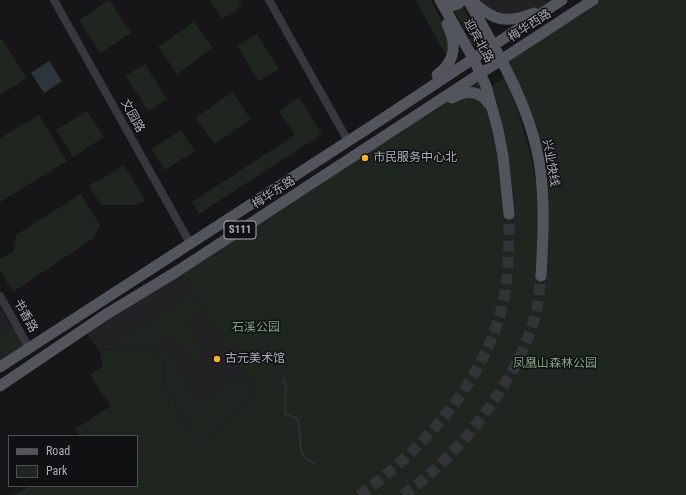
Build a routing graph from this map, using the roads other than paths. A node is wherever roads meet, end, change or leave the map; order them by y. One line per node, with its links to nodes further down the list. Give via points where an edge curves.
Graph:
1 (54, 0): 18 (street, 文园路)
2 (269, 0): 16 (street)
3 (439, 0): 4 (main road, via 452,6); 10 (main road, 迎宾北路); 14 (main road, via 453,39 450,60 443,70 394,104)
4 (462, 0)
5 (468, 0): 9 (main road, 迎宾北路)
6 (471, 0): 7 (main road, via 490,16 508,20 528,15)
7 (562, 0): 9 (main road, 梅华西路)
8 (593, 0): 11 (main road, 梅华西路)
9 (493, 45): 10 (main road, 梅华西路); 11 (main road, 迎宾北路)
10 (473, 58): 12 (main road, 迎宾北路); 14 (main road, 梅华东路 / S111)
11 (501, 60): 12 (main road, 梅华东路 / S111); 19 (main road, 兴业快线, via 523,108 540,166 543,214)
12 (481, 74): 13 (main road); 15 (main road, 梅华东路 / S111)
13 (492, 108): 15 (main road, via 480,95 465,93 449,100 410,126); 17 (main road, via 503,156)
14 (370, 127): 16 (main road, 梅华东路 / S111)
15 (382, 138): 23 (main road, 梅华东路 / S111, via 105,315)
16 (348, 141): 18 (main road, 梅华东路 / S111)
17 (509, 214)
18 (190, 243): 21 (main road, 梅华东路 / S111)
19 (541, 276)
20 (0, 296): 21 (street, 书香路)
21 (29, 348): 22 (main road, 梅华东路 / S111)
22 (0, 367)
23 (0, 386)

